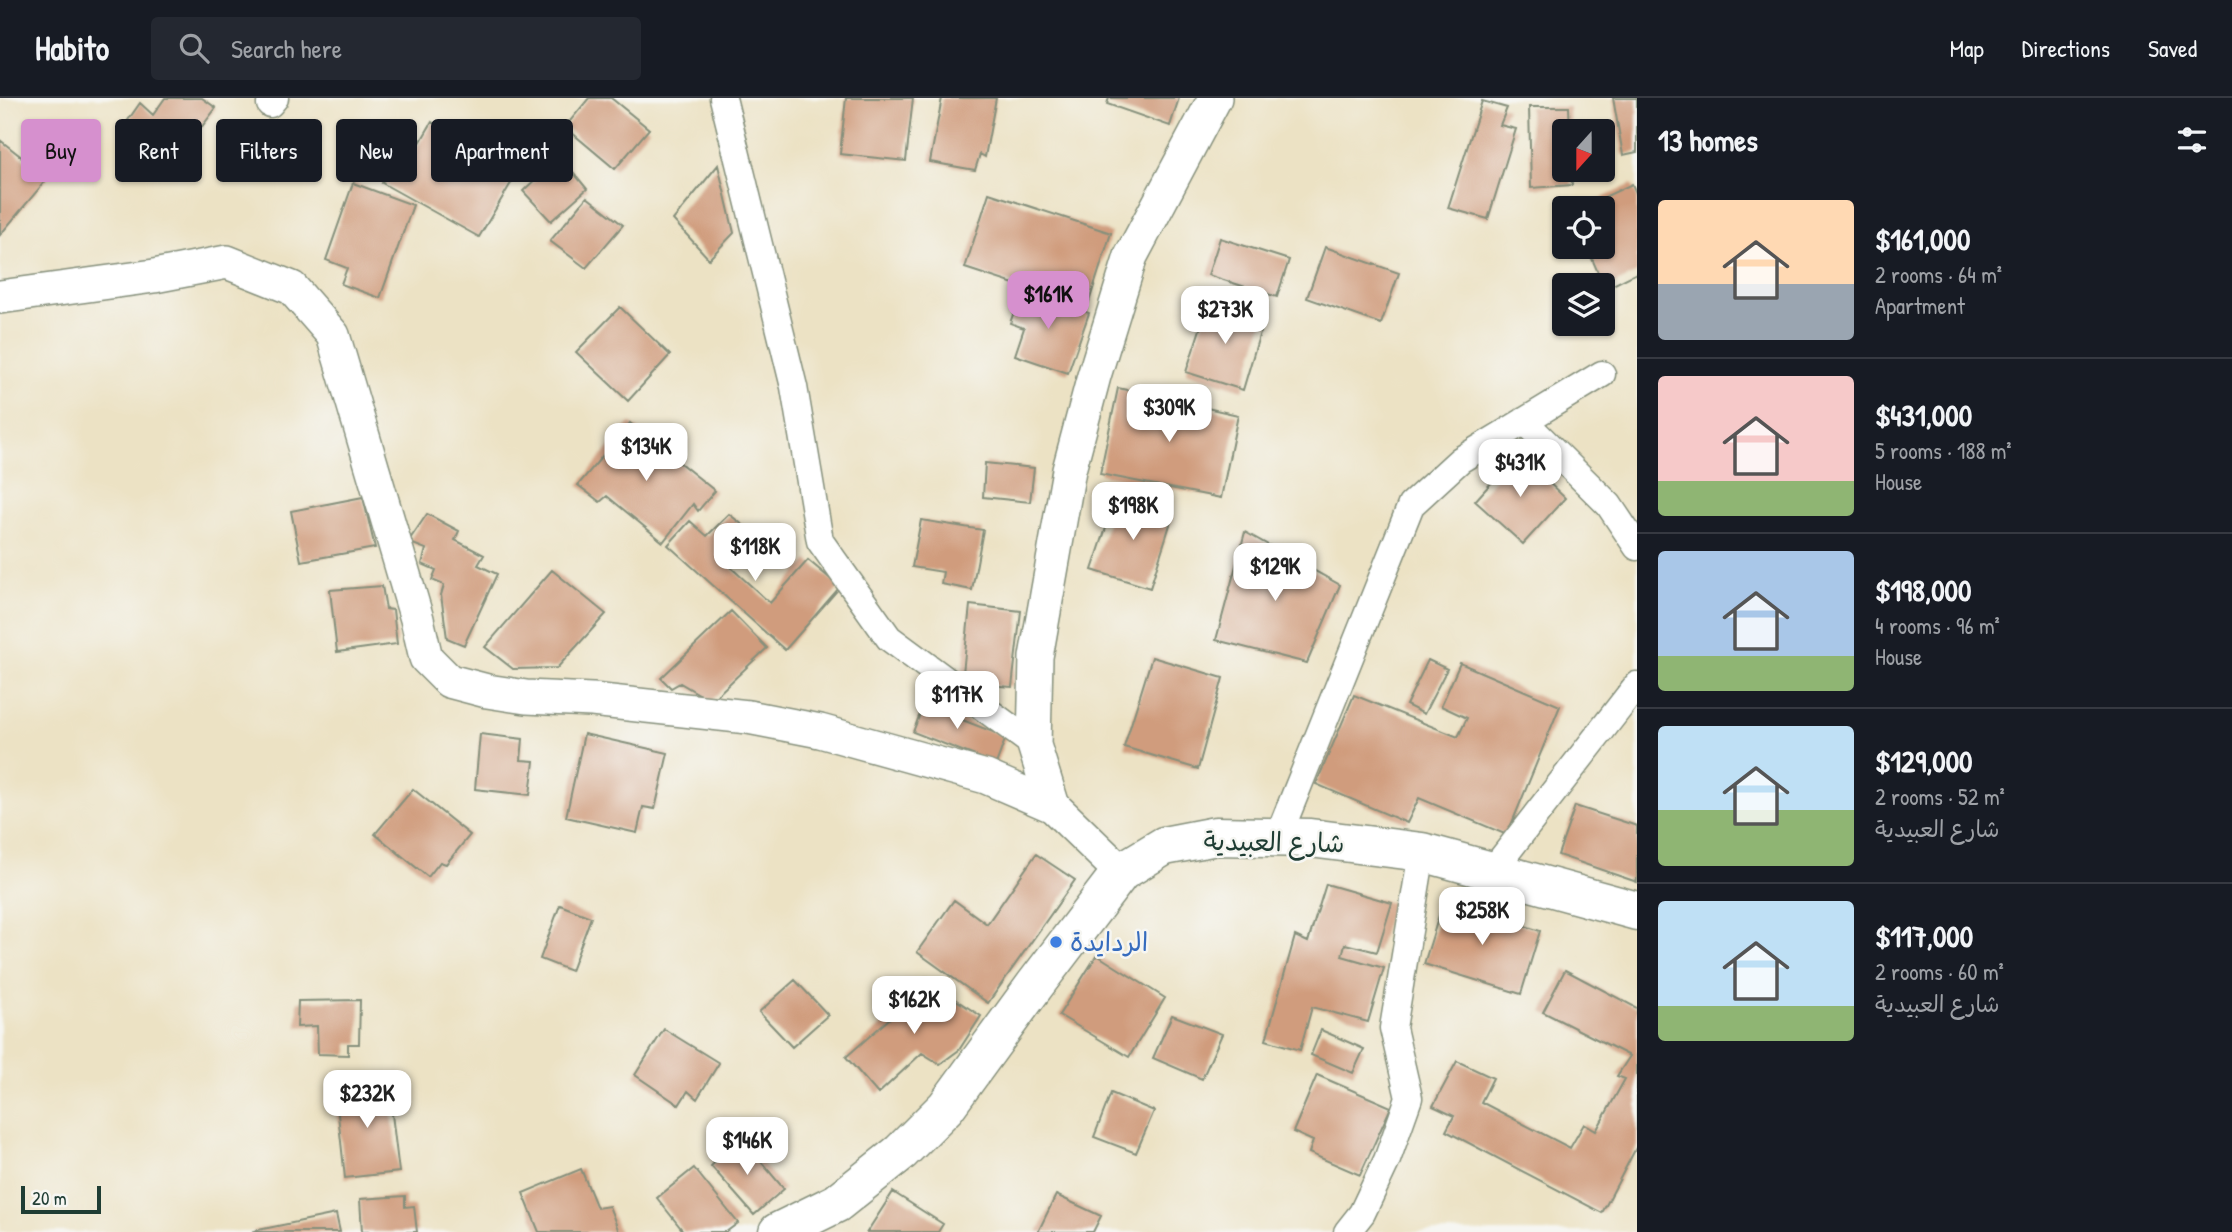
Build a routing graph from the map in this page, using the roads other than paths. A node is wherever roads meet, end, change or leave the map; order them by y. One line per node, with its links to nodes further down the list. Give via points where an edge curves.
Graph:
1 (723, 98): 8 (street, via 794,387 820,541 889,638)
2 (1215, 98): 8 (street, via 1131,256 1094,376 1069,470 1036,657)
3 (0, 297): 9 (street, via 227,262 292,288 333,335 426,658 449,681 526,697 592,699 748,717 820,731 986,777)
4 (1602, 374): 5 (street)
5 (1524, 421): 6 (street, via 1609,505); 10 (street, via 1460,460 1411,505)
6 (1637, 547)
7 (1637, 685): 12 (street)
8 (1034, 745): 9 (street)
9 (1053, 806): 13 (street)
10 (1278, 837): 11 (main road, شارع العبيدية); 13 (main road, شارع العبيدية, via 1216,836 1164,846)
11 (1422, 852): 12 (main road, شارع العبيدية); 16 (street, via 1393,1028 1409,1098 1387,1160 1362,1213)
12 (1493, 870): 14 (main road, شارع العبيدية)
13 (1121, 872): 15 (main road, شارع العبيدية, via 946,1107 901,1152 837,1203)
14 (1637, 911)
15 (778, 1232)
16 (1347, 1232)

